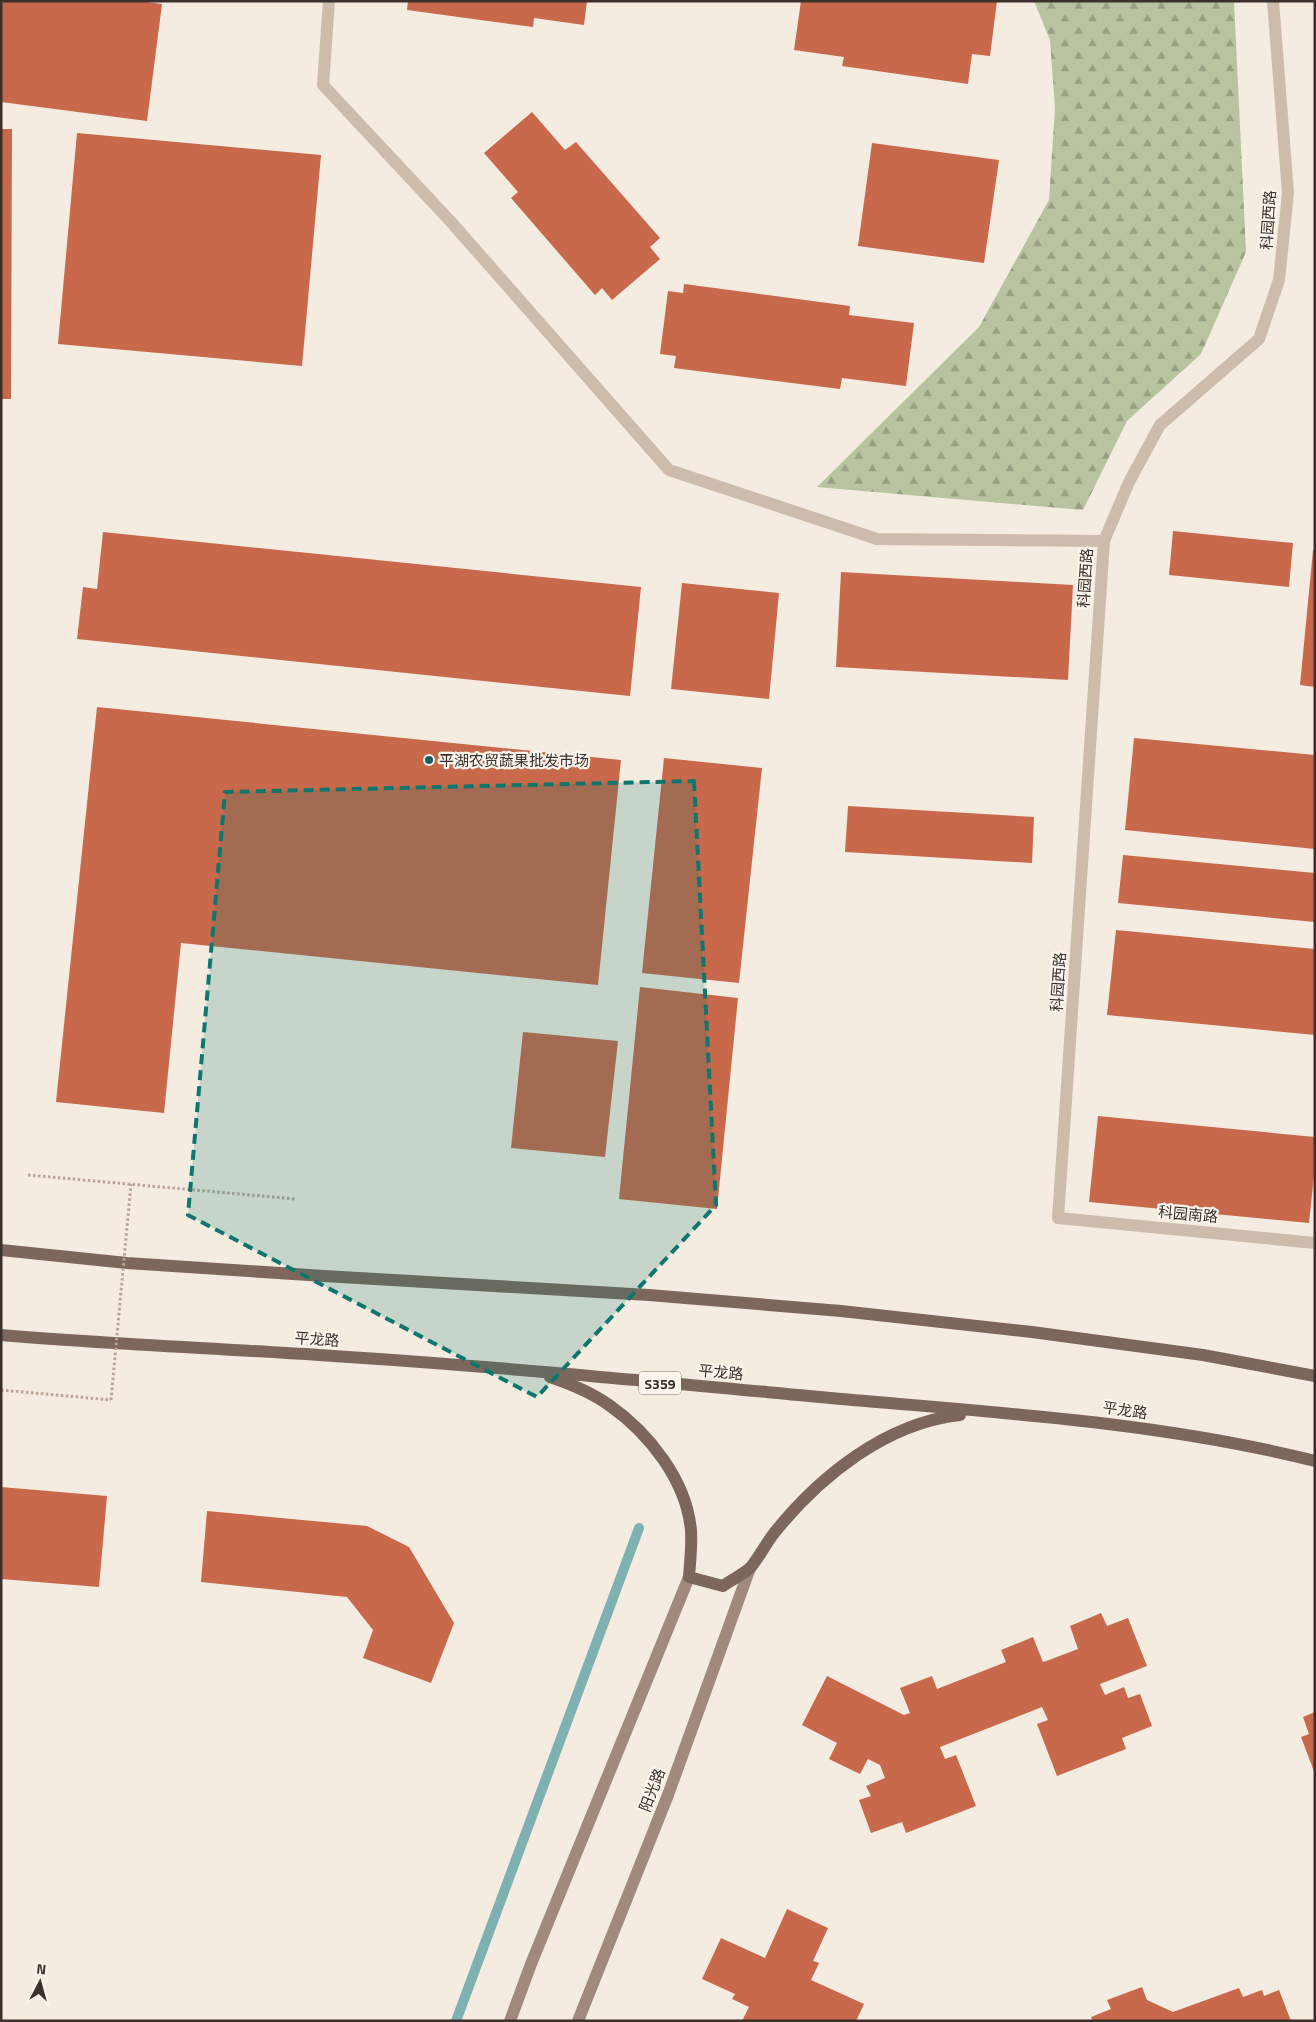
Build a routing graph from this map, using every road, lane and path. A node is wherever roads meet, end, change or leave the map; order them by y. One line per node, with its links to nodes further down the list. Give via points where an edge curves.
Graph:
1 (329, 1): 3 (street, via 323,85 452,223 669,470 877,538)
2 (1273, 1): 3 (street, 科园西路, via 1288,193 1279,280 1259,340 1160,425 1129,482)
3 (1104, 541): 7 (street, 科园西路)
4 (28, 1175): 5 (path)
5 (131, 1184): 6 (path); 13 (path, bridge, via 112,1400)
6 (295, 1199)
7 (1058, 1218): 8 (street, 科园南路)
8 (1315, 1243)
9 (1, 1250): 12 (main road, via 127,1263 649,1295 841,1311 1203,1355)
10 (1, 1336): 11 (main road, 平龙路 / S359)
11 (535, 1371): 14 (main road, 平龙路 / S359); 17 (main road, via 575,1386 609,1405 643,1434 666,1462 682,1494 691,1530)
12 (1315, 1376)
13 (1, 1390)
14 (988, 1412): 15 (main road, 平龙路 / S359, via 1072,1419 1191,1436); 16 (main road, via 944,1417 906,1427 871,1445 804,1501 774,1532)
15 (1315, 1461)
16 (750, 1568): 17 (main road, via 723,1586); 19 (street, 阳光路, via 668,1795)
17 (689, 1577): 18 (street)
18 (510, 2021)
19 (578, 2021)

